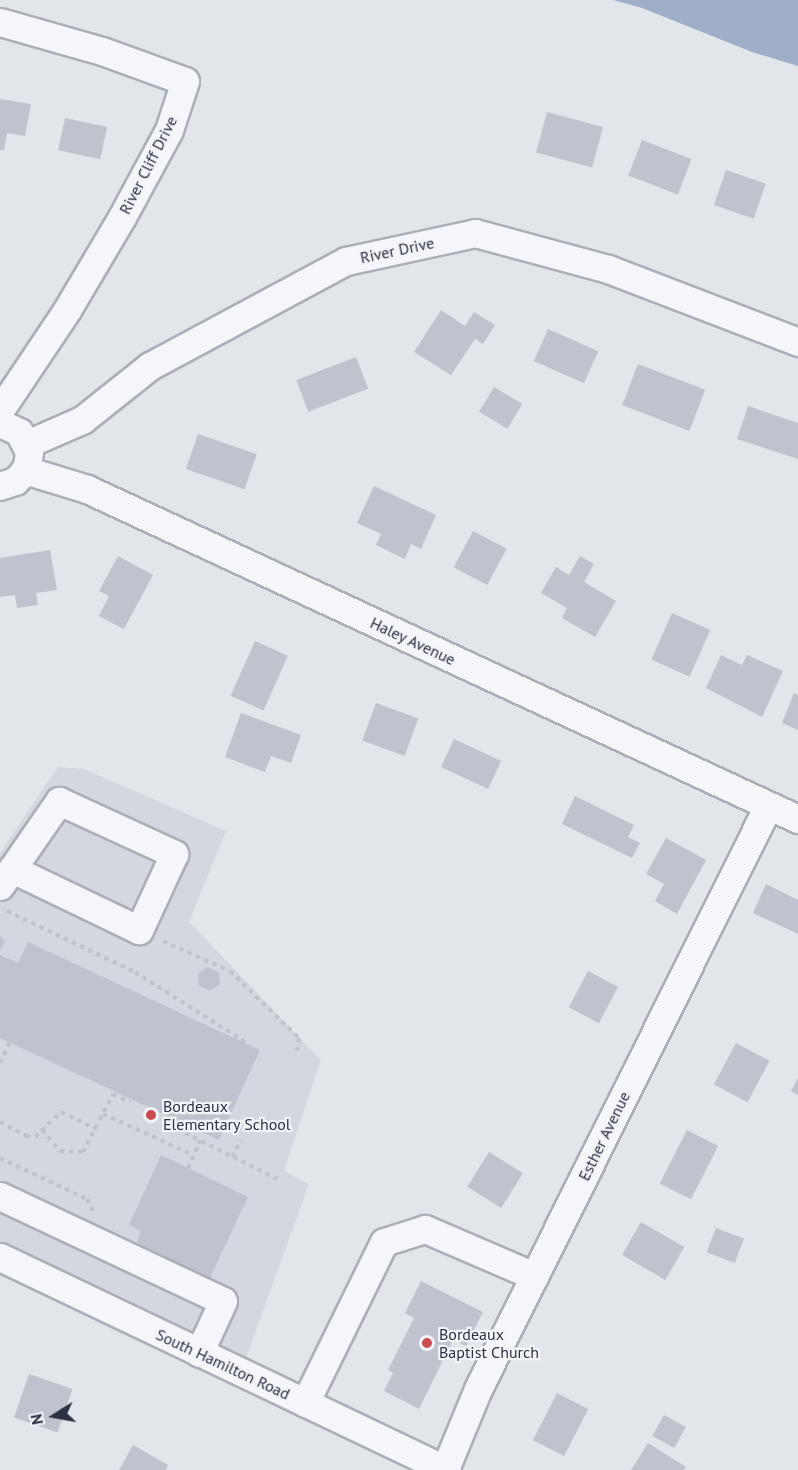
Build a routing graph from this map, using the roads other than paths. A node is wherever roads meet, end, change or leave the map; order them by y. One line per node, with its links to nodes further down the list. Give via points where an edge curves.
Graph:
1 (0, 22): 3 (street, River Cliff Drive, via 102,51 185,81 169,130 122,217 67,310)
2 (798, 342): 5 (street, River Drive, via 608,269 475,233 346,261 150,366 82,420)
3 (0, 410)
4 (0, 423): 5 (street, via 16,429)
5 (26, 457): 6 (street, River Drive, via 15,481); 7 (street, Haley Avenue)
6 (0, 486)
7 (768, 806): 8 (street, Haley Avenue); 12 (street, Esther Avenue)
8 (798, 819)
9 (6, 888): 9 (street, via 139,930 174,854 59,801)
10 (0, 1196): 13 (street, via 223,1301)
11 (0, 1257): 13 (street, South Hamilton Road)
12 (534, 1276): 14 (street, via 425,1229 384,1242); 15 (street, Esther Avenue, via 478,1389)
13 (199, 1353): 14 (street, South Hamilton Road)
14 (305, 1403): 15 (street, South Hamilton Road)
15 (446, 1470)

